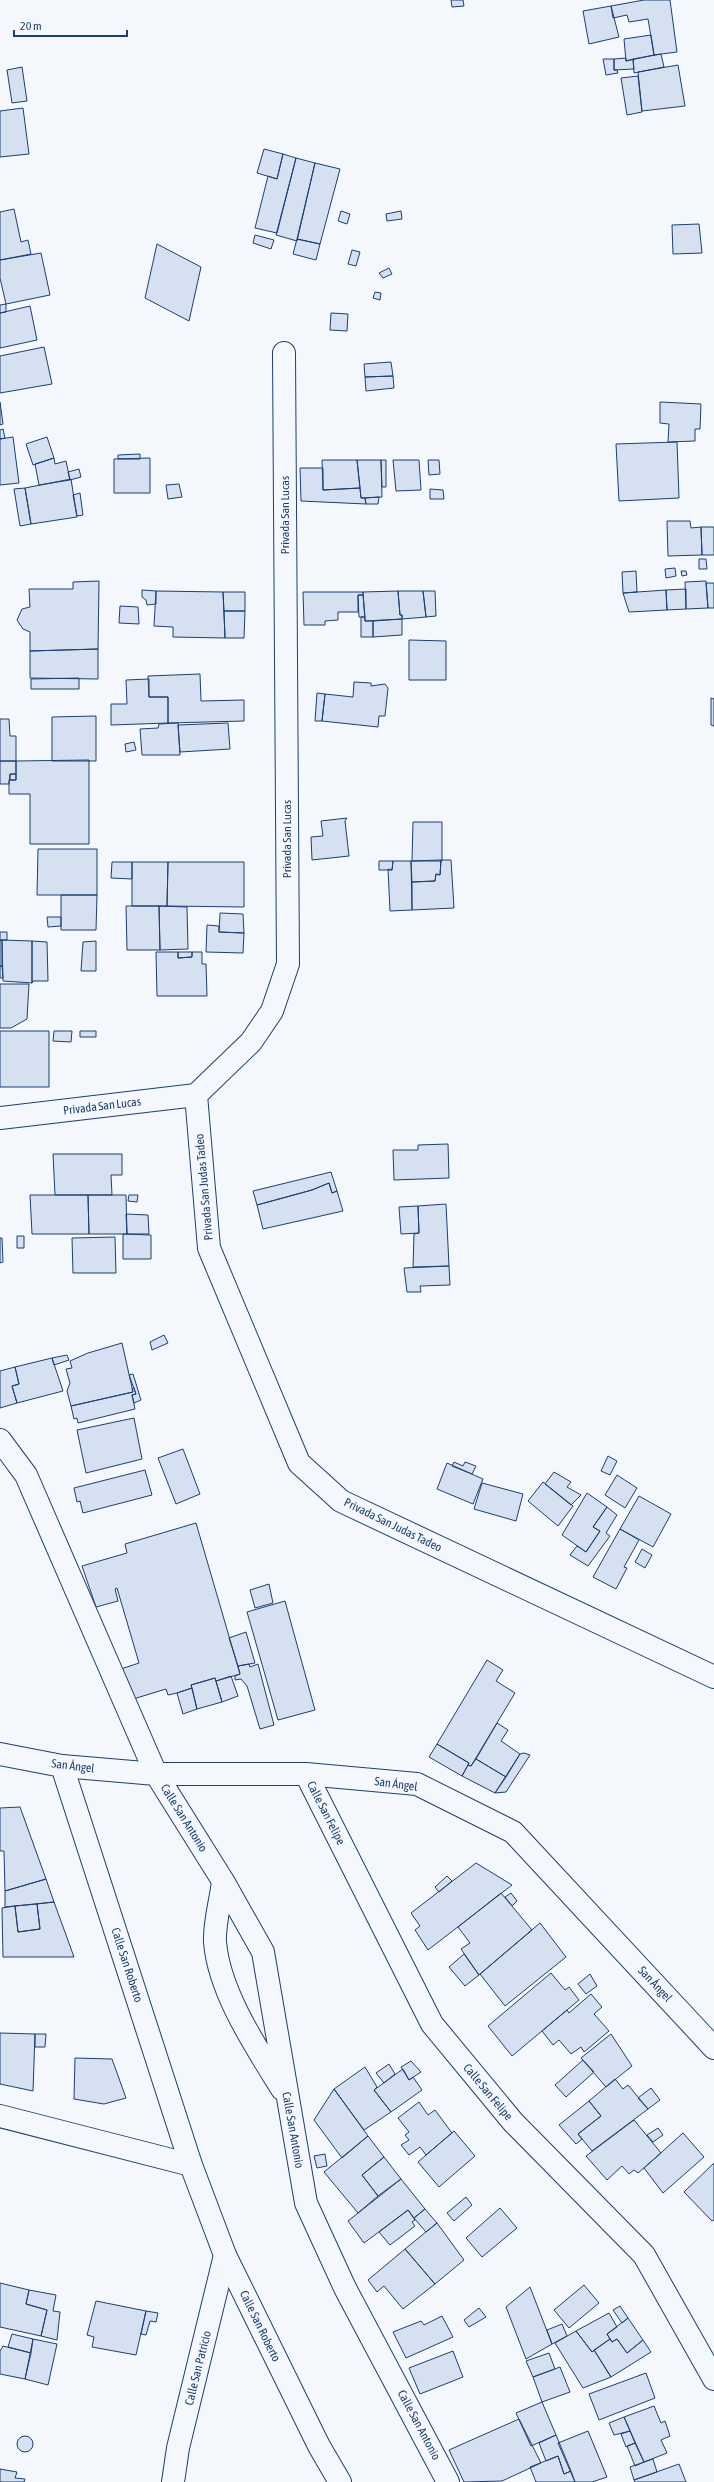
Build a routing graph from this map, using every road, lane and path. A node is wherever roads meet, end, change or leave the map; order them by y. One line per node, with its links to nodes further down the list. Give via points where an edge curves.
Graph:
1 (284, 353): 2 (street, Privada San Lucas, via 288,964 272,1011 251,1042)
2 (196, 1095): 3 (street, Privada San Lucas); 5 (street, Privada San Judas Tadeo, via 208,1248 299,1463 341,1501)
3 (0, 1118)
4 (0, 1440): 8 (street, Calle San Antonio, via 26,1476)
5 (714, 1677)
6 (0, 1754): 7 (street, San Ángel)
7 (62, 1766): 8 (street, San Ángel); 14 (street, Calle San Roberto)
8 (156, 1774): 9 (street, San Ángel); 10 (street, Calle San Antonio)
9 (306, 1774): 11 (street, San Ángel, via 418,1784 513,1832); 16 (street, Calle San Felipe, via 432,2024 514,2122 644,2254)
10 (223, 1881): 12 (street, Calle San Antonio, via 263,1952); 12 (street, via 215,1941 225,1983 255,2046)
11 (714, 2048)
12 (288, 2098): 19 (street, Calle San Antonio, via 306,2203 345,2288)
13 (0, 2116): 14 (street)
14 (191, 2165): 15 (street, Calle San Roberto)
15 (225, 2255): 17 (street, Calle San Patricio, via 178,2448); 18 (street, Calle San Roberto)
16 (714, 2379)
17 (173, 2482)
18 (340, 2482)
19 (448, 2482)

